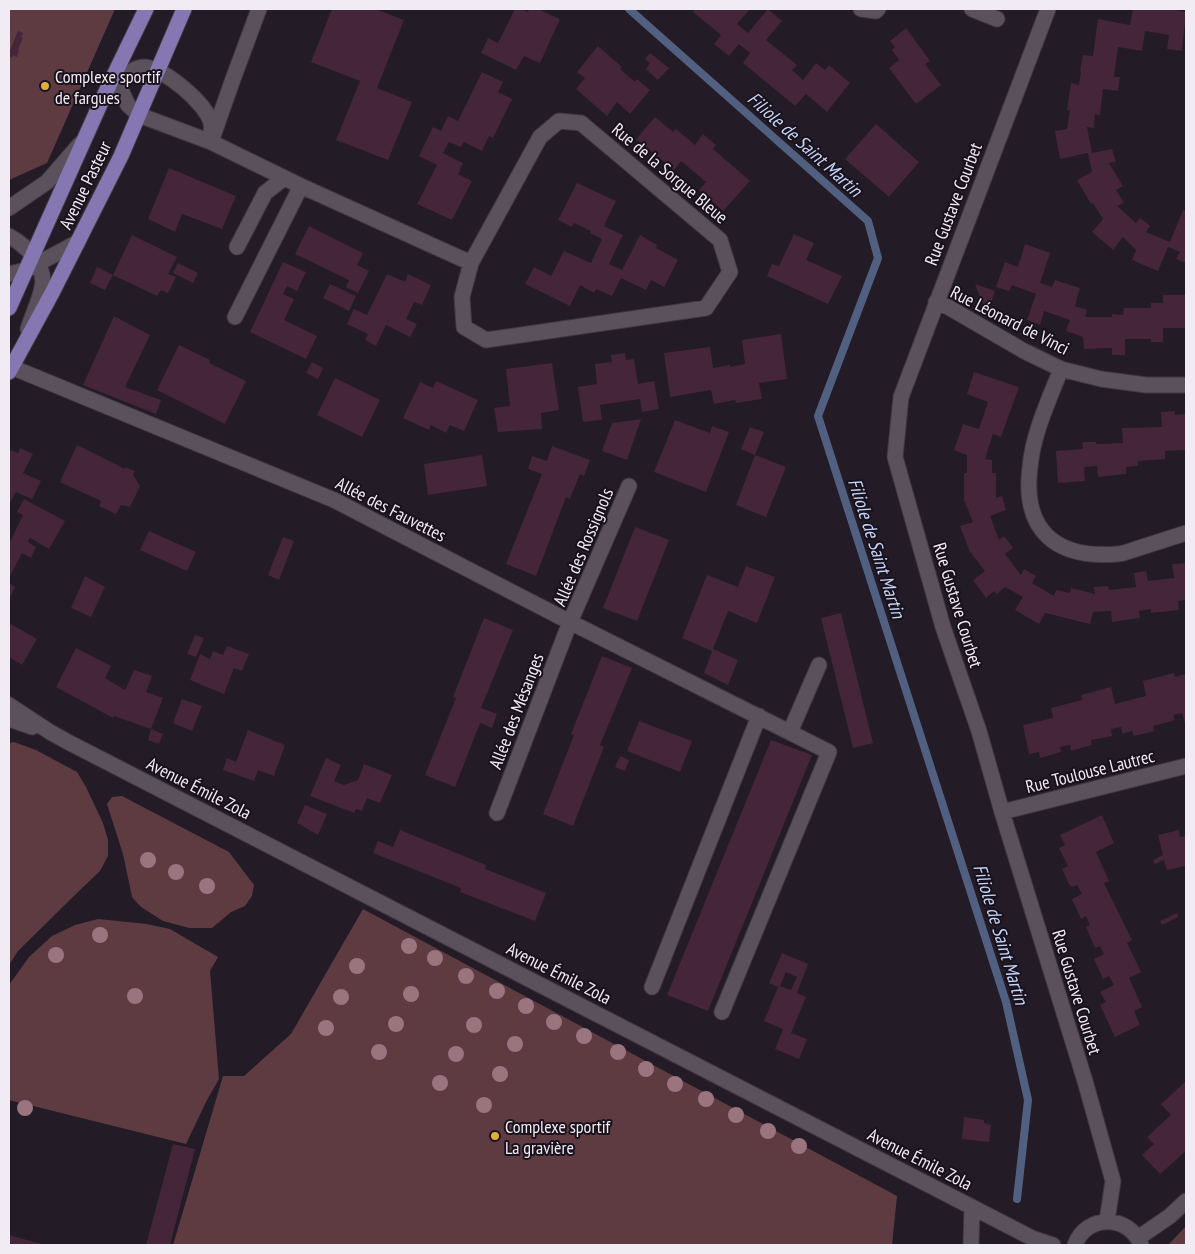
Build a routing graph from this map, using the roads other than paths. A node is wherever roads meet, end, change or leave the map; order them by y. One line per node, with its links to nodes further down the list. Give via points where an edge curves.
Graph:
1 (146, 9): 9 (main road, Avenue Pasteur)
2 (184, 9): 10 (main road, Avenue Pasteur)
3 (259, 9): 15 (street)
4 (861, 9): 5 (street)
5 (878, 9)
6 (972, 9): 8 (street)
7 (1048, 9): 25 (street, Rue Gustave Courbet)
8 (997, 19)
9 (119, 65): 11 (street); 12 (main road, Avenue Pasteur)
10 (157, 72): 11 (street, via 144,67 133,70); 13 (main road, Avenue Pasteur); 15 (street, via 173,80 203,108 211,123)
11 (120, 81): 12 (street); 13 (street, via 128,105)
12 (102, 100): 14 (main road, Avenue Pasteur)
13 (139, 115): 15 (street); 20 (main road, Avenue Pasteur)
14 (85, 139): 18 (street, via 47,182); 23 (main road, Avenue Pasteur)
15 (211, 142): 16 (street)
16 (284, 178): 17 (street); 21 (street, via 265,193)
17 (301, 186): 22 (street); 27 (street)
18 (9, 208)
19 (9, 236): 23 (street, via 21,244)
20 (78, 242): 23 (street); 28 (main road, Avenue Pasteur)
21 (237, 247)
22 (471, 263): 22 (street, Rue de la Sorgue Bleue, via 462,297 464,327 486,340 706,308 730,272 720,240 581,123 558,121 540,137)
23 (33, 264): 24 (street); 26 (main road, Avenue Pasteur); 28 (street, via 43,276 42,288)
24 (9, 274)
25 (936, 302): 30 (street, Rue Léonard de Vinci); 42 (street, Rue Gustave Courbet, via 901,398 894,457 943,628 979,731)
26 (9, 308)
27 (234, 317)
28 (19, 351): 29 (main road, Avenue Pasteur)
29 (10, 368): 34 (street, Allée des Fauvettes, via 334,500)
30 (1061, 369): 31 (street, Rue Léonard de Vinci, via 1146,385); 33 (street, via 1035,441 1030,467 1029,492 1033,516 1042,531 1058,546 1086,554 1119,554)
31 (1186, 385)
32 (629, 486): 34 (street, Allée des Rossignols)
33 (1186, 533)
34 (570, 622): 37 (street, Allée des Fauvettes); 43 (street, Allée des Mésanges)
35 (819, 665): 40 (street)
36 (9, 705): 39 (street, Avenue Émile Zola)
37 (752, 713): 40 (street, Allée des Fauvettes); 44 (street)
38 (9, 719): 39 (street, Avenue Émile Zola)
39 (50, 732): 47 (street, Avenue Émile Zola)
40 (790, 732): 45 (street, Allée des Fauvettes, via 829,752)
41 (1186, 766): 42 (street, Rue Toulouse Lautrec)
42 (1002, 812): 48 (street, Rue Gustave Courbet, via 1113,1181)
43 (497, 813)
44 (652, 987)
45 (722, 1012)
46 (1186, 1201): 49 (street)
47 (972, 1207): 50 (street); 51 (street, Avenue Émile Zola, via 1032,1238)
48 (1107, 1221): 49 (street, via 1125,1226); 52 (street, via 1088,1227)
49 (1139, 1242)
50 (971, 1245)
51 (1053, 1245)
52 (1075, 1245)

